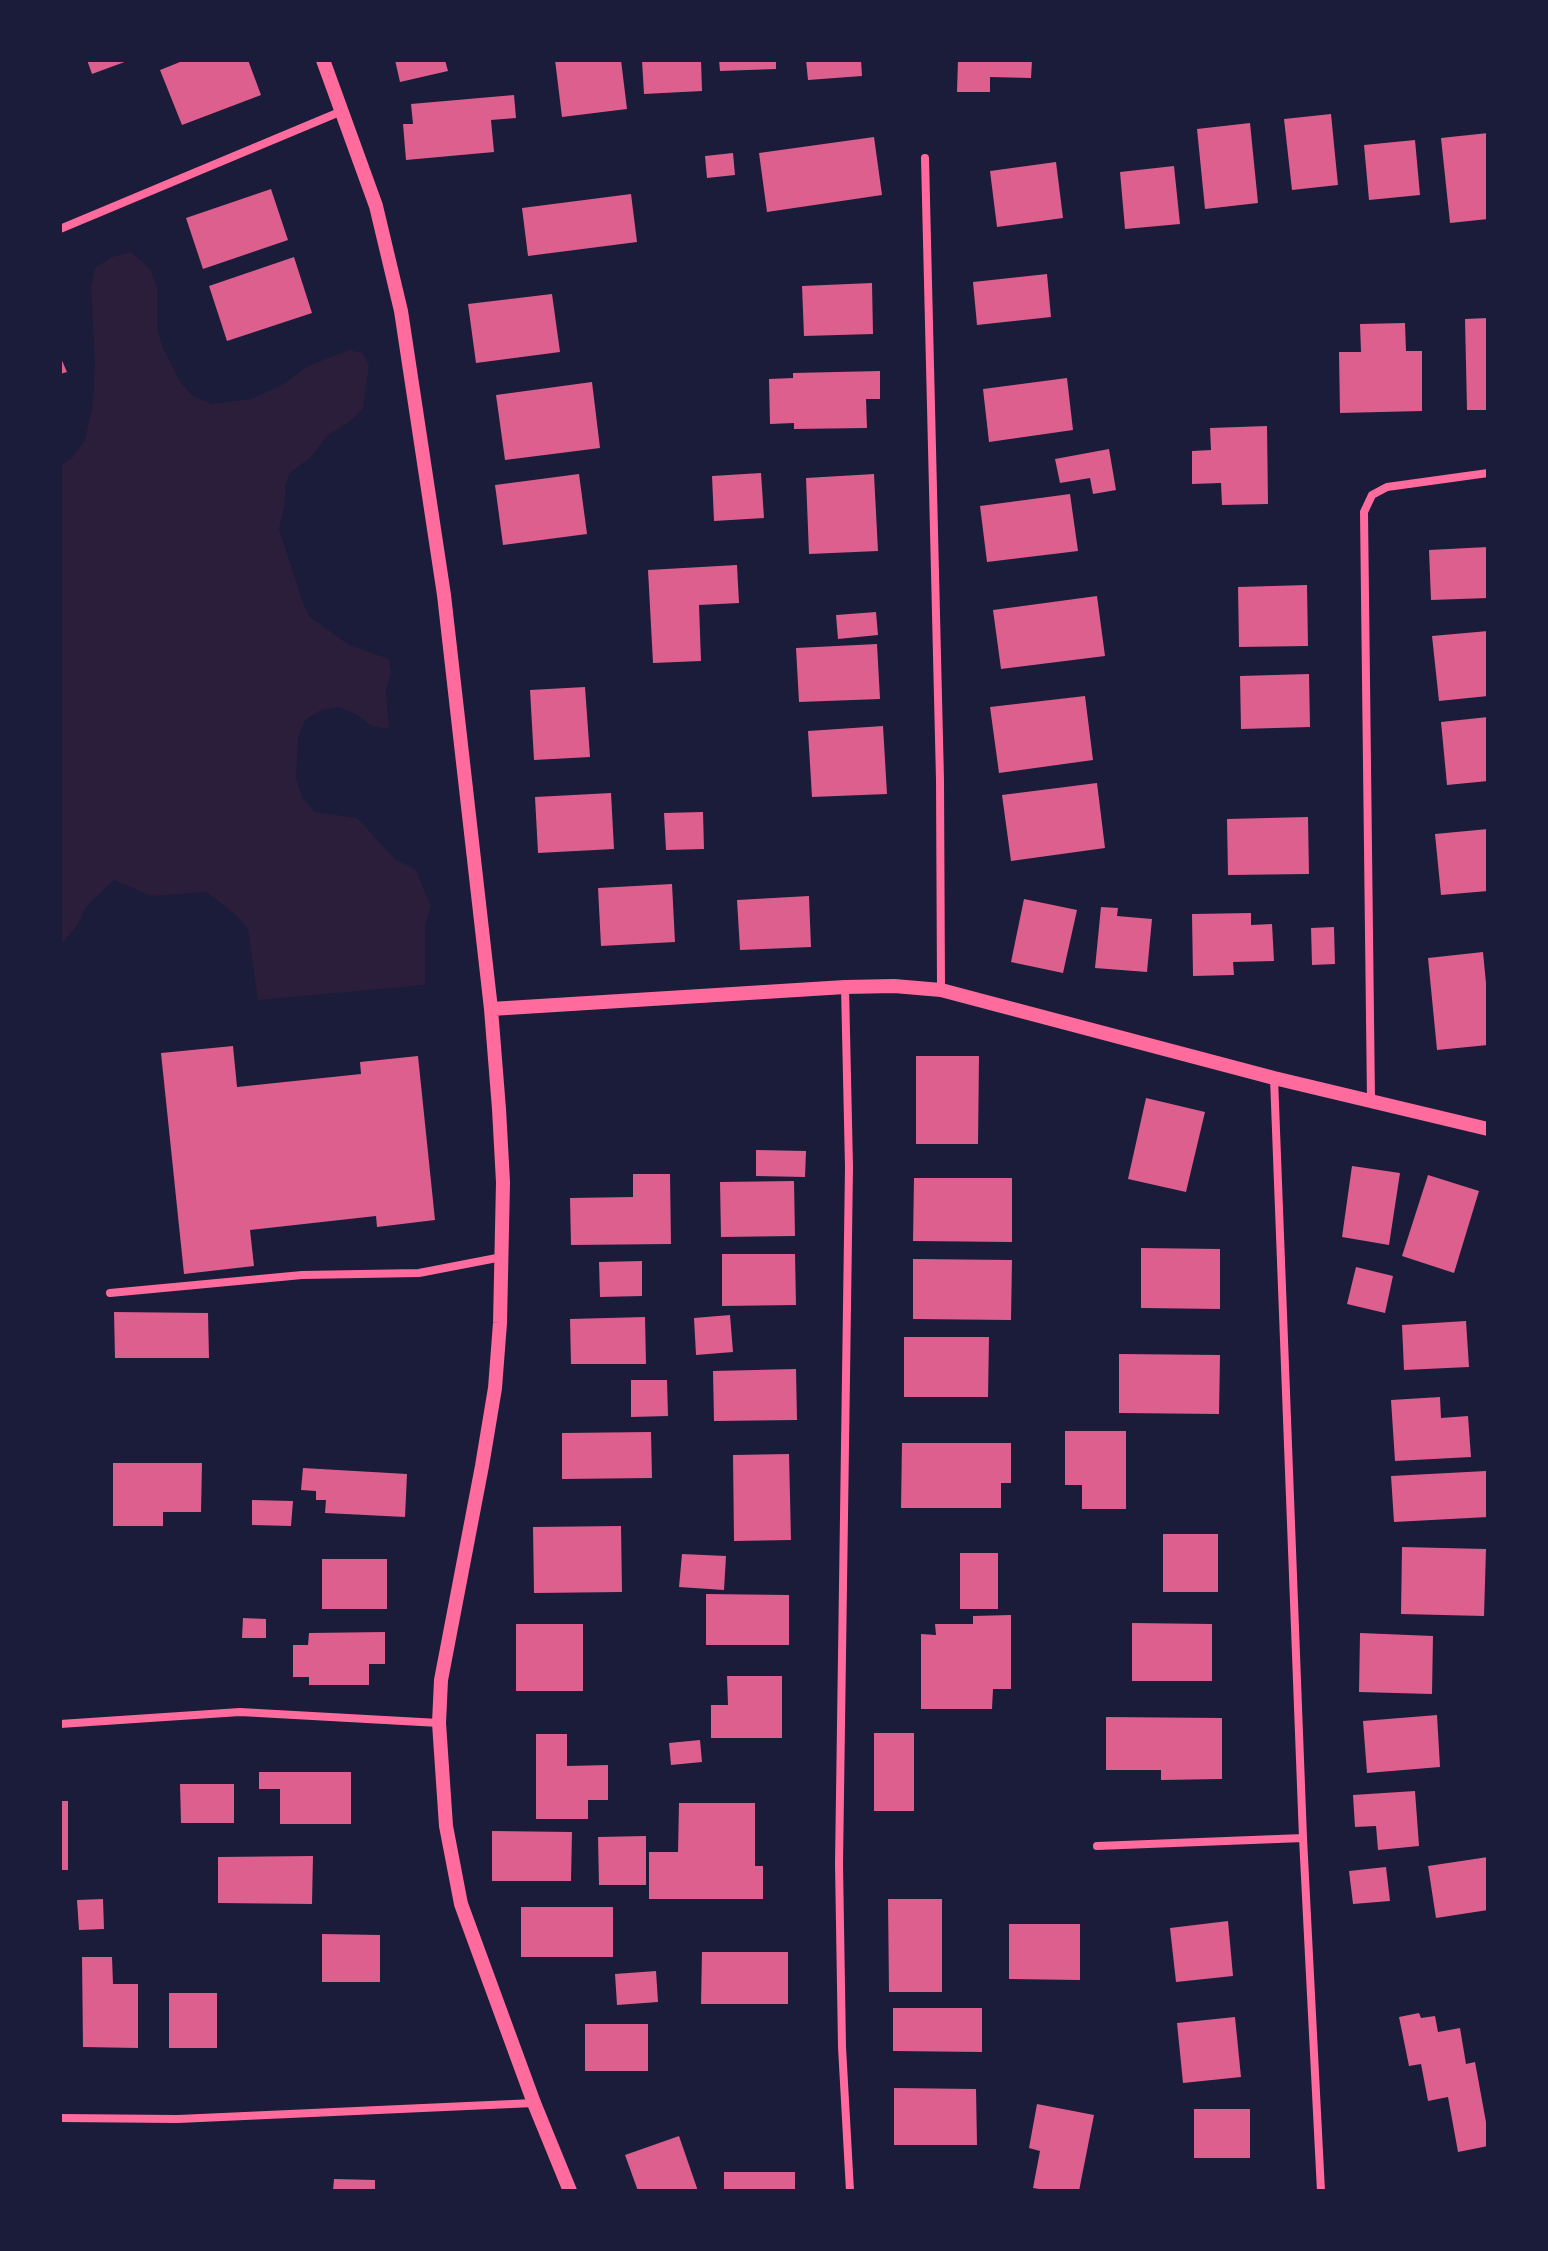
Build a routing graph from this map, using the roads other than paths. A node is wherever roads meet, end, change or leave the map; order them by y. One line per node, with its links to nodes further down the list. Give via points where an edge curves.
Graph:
1 (323, 60): 2 (street)
2 (342, 111): 4 (street); 8 (street, via 376,206 411,371 444,595)
3 (925, 158): 7 (street)
4 (60, 229)
5 (1488, 473): 10 (street, via 1403,483 1372,495 1365,505)
6 (845, 987): 7 (street); 8 (street); 21 (street, via 849,1167 839,1864)
7 (941, 990): 9 (street)
8 (491, 1009): 12 (street)
9 (1274, 1078): 10 (street); 16 (street)
10 (1371, 1102): 11 (street)
11 (1488, 1129)
12 (503, 1257): 13 (street, via 419,1273 302,1275); 14 (street, via 495,1388 448,1637)
13 (110, 1293)
14 (439, 1723): 15 (street, via 240,1712); 18 (street, via 451,1863)
15 (60, 1724)
16 (1303, 1838): 17 (street); 22 (street)
17 (1097, 1846)
18 (534, 2103): 19 (street, via 178,2119); 20 (street)
19 (60, 2118)
20 (570, 2191)
21 (850, 2191)
22 (1321, 2191)

